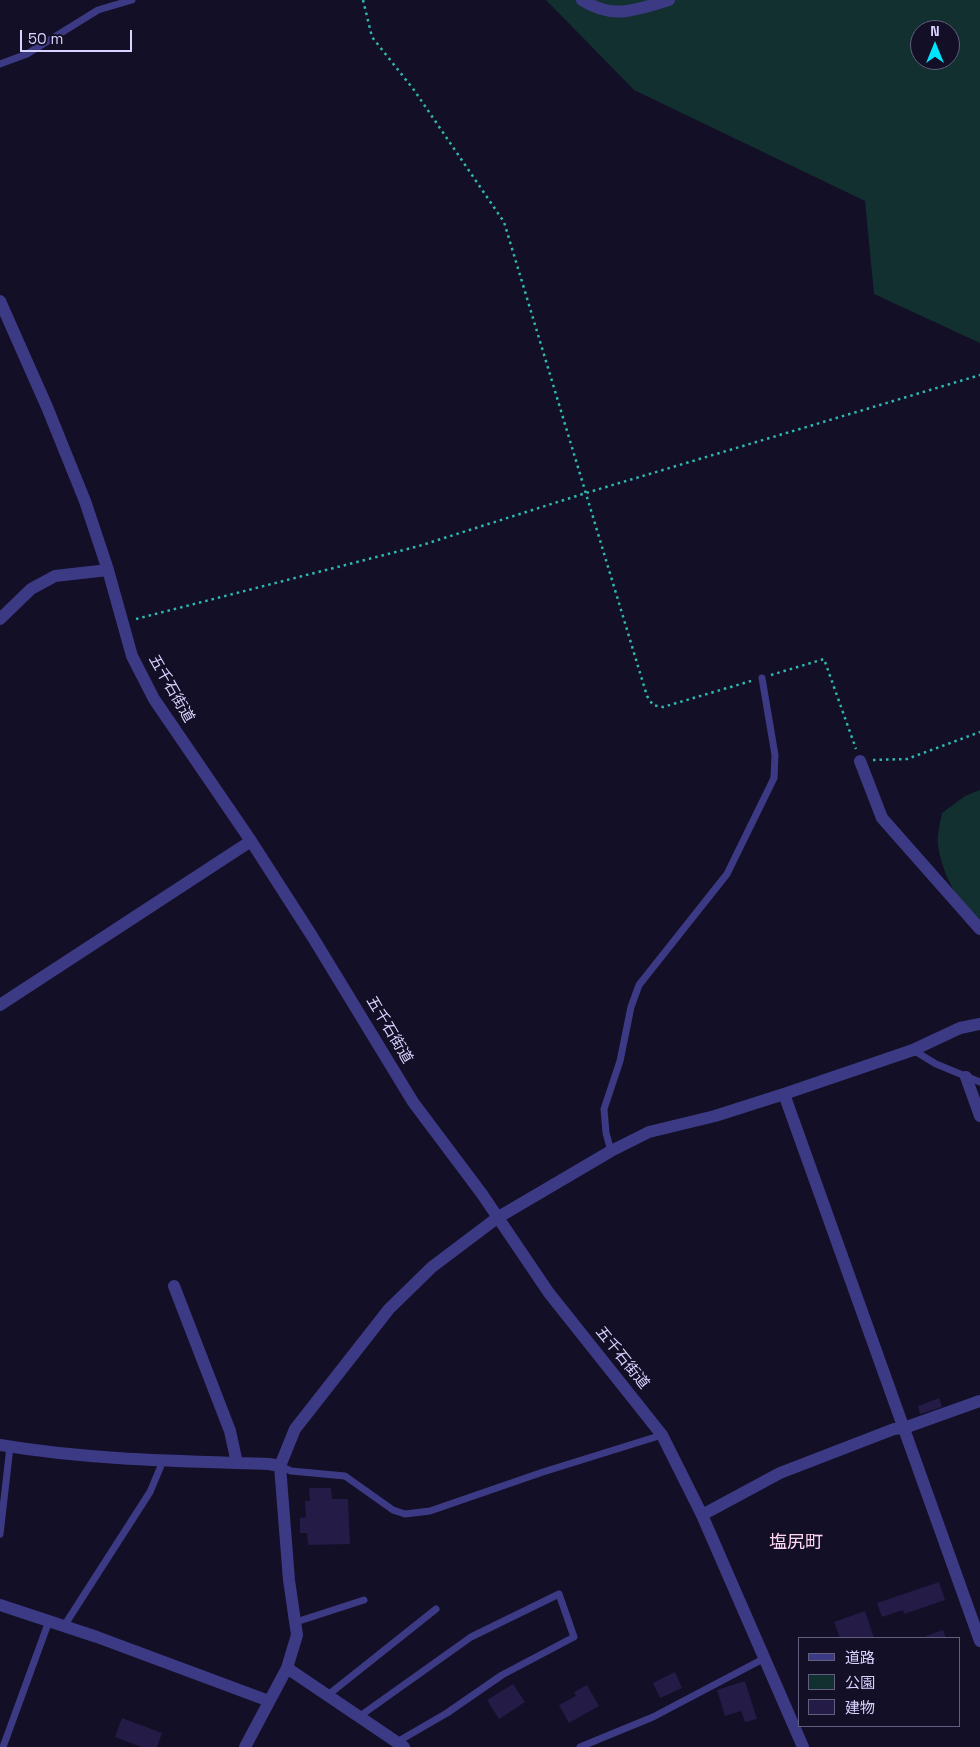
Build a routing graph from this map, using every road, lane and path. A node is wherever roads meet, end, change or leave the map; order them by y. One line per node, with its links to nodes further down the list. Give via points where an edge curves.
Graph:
1 (132, 0): 5 (lane, via 98,10 27,54)
2 (363, 0): 8 (path, via 372,37 414,90 504,222)
3 (582, 0): 4 (street, via 592,7 612,12 631,11)
4 (669, 0)
5 (0, 64)
6 (0, 301): 9 (street, 五千石街道, via 47,406)
7 (980, 375): 8 (path)
8 (586, 493): 11 (path, via 419,546); 12 (path, via 647,696 653,705 664,707)
9 (108, 570): 10 (street, via 55,576 31,589); 11 (street, 五千石街道)
10 (0, 619)
11 (122, 624): 15 (street, 五千石街道, via 132,656 154,699)
12 (762, 678): 14 (path, via 824,658); 24 (lane, via 775,755 774,778 727,874 639,985 604,1109 606,1133)
13 (980, 732): 14 (path, via 907,759)
14 (860, 761): 16 (street, via 882,818)
15 (251, 841): 17 (street); 25 (street, 五千石街道, via 413,1102)
16 (980, 929)
17 (0, 1005)
18 (980, 1024): 19 (street, via 960,1028)
19 (913, 1050): 20 (lane); 22 (street)
20 (966, 1077): 21 (lane); 23 (street)
21 (980, 1082)
22 (784, 1094): 24 (street, via 649,1132); 28 (street)
23 (980, 1116)
24 (612, 1151): 25 (street)
25 (497, 1218): 29 (street, 五千石街道, via 549,1293); 33 (street, via 432,1267 389,1308 295,1429)
26 (174, 1286): 32 (street, via 230,1431)
27 (980, 1401): 28 (street)
28 (904, 1428): 34 (street, via 894,1428 780,1473); 42 (street)
29 (662, 1435): 33 (lane, via 430,1511 405,1514 393,1510 345,1476 290,1471); 34 (street, 五千石街道)
30 (5, 1446): 31 (street, via 99,1458); 35 (lane)
31 (163, 1461): 32 (street); 41 (lane, via 150,1492)
32 (237, 1463): 33 (street)
33 (280, 1466): 40 (street, via 289,1580)
34 (702, 1515): 43 (street, 五千石街道)
35 (0, 1534)
36 (364, 1600): 40 (lane)
37 (0, 1605): 39 (street)
38 (436, 1609): 45 (lane)
39 (49, 1621): 41 (street); 49 (lane)
40 (296, 1622): 44 (street, via 297,1635)
41 (64, 1626): 46 (street)
42 (980, 1641)
43 (765, 1658): 51 (lane, via 653,1717); 52 (street, 五千石街道)
44 (287, 1668): 45 (street); 46 (street)
45 (328, 1694): 47 (street)
46 (268, 1701): 50 (street)
47 (360, 1716): 48 (street); 48 (lane, via 471,1637 559,1594 574,1637 502,1676)
48 (401, 1745)
49 (4, 1747)
50 (245, 1747)
51 (580, 1747)
52 (803, 1747)

